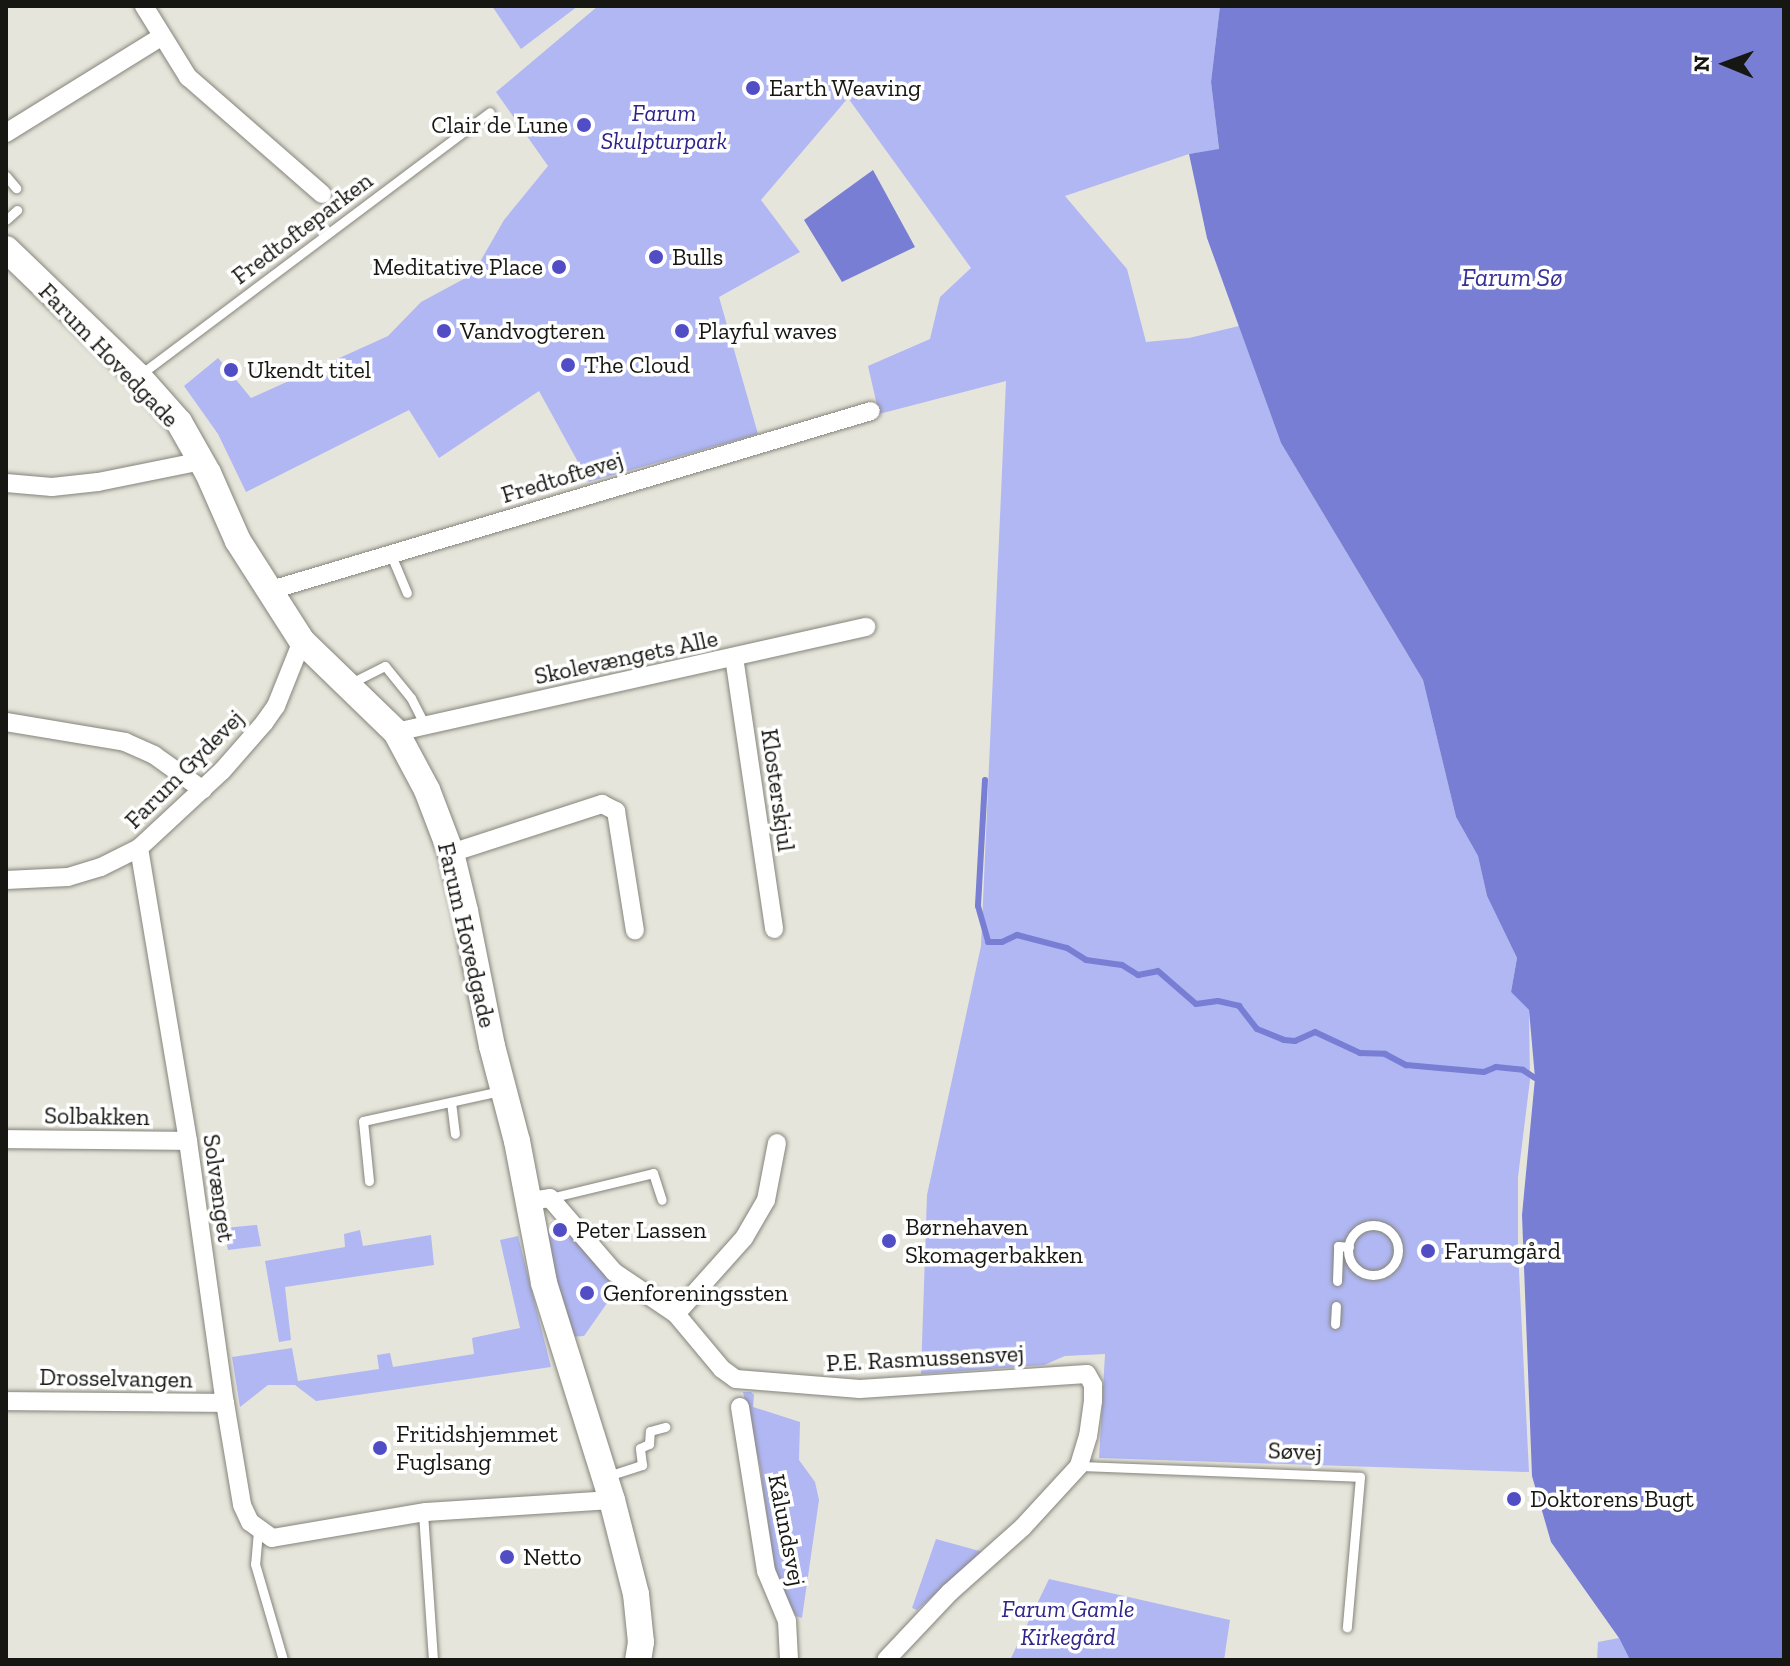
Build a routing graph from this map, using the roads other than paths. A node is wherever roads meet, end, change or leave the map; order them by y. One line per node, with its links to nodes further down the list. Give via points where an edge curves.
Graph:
1 (144, 6): 2 (street)
2 (161, 37): 4 (street); 7 (street, via 188,77 219,108)
3 (490, 112): 11 (lane, Fredtofteparken)
4 (6, 133)
5 (6, 176): 6 (lane)
6 (16, 188)
7 (322, 194)
8 (17, 210): 9 (lane)
9 (6, 220)
10 (6, 249): 11 (street, Farum Hovedgade)
11 (138, 376): 13 (street, Farum Hovedgade, via 179,422)
12 (871, 411): 15 (street, Fredtoftevej)
13 (202, 461): 14 (street, via 98,482 52,487); 16 (street, Farum Hovedgade, via 238,541)
14 (6, 483)
15 (391, 555): 16 (street, Fredtoftevej); 17 (lane)
16 (268, 591): 19 (street, Farum Hovedgade)
17 (407, 593)
18 (866, 627): 20 (street, Skolevængets Alle)
19 (302, 641): 21 (street, Farum Hovedgade); 25 (street, Farum Gydevej, via 276,706)
20 (734, 657): 23 (street, Skolevængets Alle); 29 (street, Klosterskjul)
21 (347, 686): 23 (lane, via 385,666); 24 (street, Farum Hovedgade)
22 (6, 722): 25 (street, via 125,742 154,755)
23 (425, 726): 24 (street, Skolevængets Alle)
24 (396, 732): 27 (street, Farum Hovedgade, via 427,790)
25 (203, 790): 26 (street, Farum Gydevej)
26 (139, 848): 28 (street, Farum Gydevej, via 68,877); 35 (street, Solvænget)
27 (451, 853): 30 (street, via 602,804 616,811); 31 (street, Farum Hovedgade)
28 (6, 880)
29 (774, 929)
30 (635, 931)
31 (504, 1090): 32 (lane); 38 (street, Farum Hovedgade)
32 (451, 1102): 33 (lane); 37 (lane, via 363,1121)
33 (455, 1134)
34 (6, 1139): 35 (street, Solbakken)
35 (188, 1141): 46 (street, Solvænget)
36 (777, 1143): 43 (street, via 766,1200 744,1238)
37 (369, 1181)
38 (540, 1200): 39 (lane, via 653,1173); 43 (street, via 614,1272); 50 (street, Farum Hovedgade, via 544,1283)
39 (662, 1200)
40 (1349, 1247): 40 (lane, via 1355,1268 1367,1275 1381,1275 1399,1253 1396,1239 1372,1225 1359,1230); 41 (lane, via 1338,1246)
41 (1337, 1281)
42 (1336, 1306): 44 (lane)
43 (676, 1314): 49 (street, P.E. Rasmussensvej, via 736,1379 805,1387 908,1388 1087,1374 1093,1401)
44 (1335, 1324)
45 (6, 1401): 46 (street, Drosselvangen)
46 (225, 1403): 52 (street, Solvænget, via 242,1505)
47 (740, 1407): 57 (street, Kålundsvej, via 766,1571 787,1621)
48 (665, 1427): 50 (lane, via 650,1431 649,1444 640,1448 642,1465)
49 (1079, 1466): 53 (lane, Søvej, via 1360,1477); 58 (street)
50 (609, 1488): 51 (street); 56 (street, Farum Hovedgade, via 638,1603)
51 (423, 1513): 52 (street, via 272,1538); 55 (lane)
52 (258, 1531): 54 (lane, via 255,1564)
53 (1347, 1627)
54 (283, 1660)
55 (433, 1660)
56 (638, 1660)
57 (789, 1660)
58 (886, 1660)

